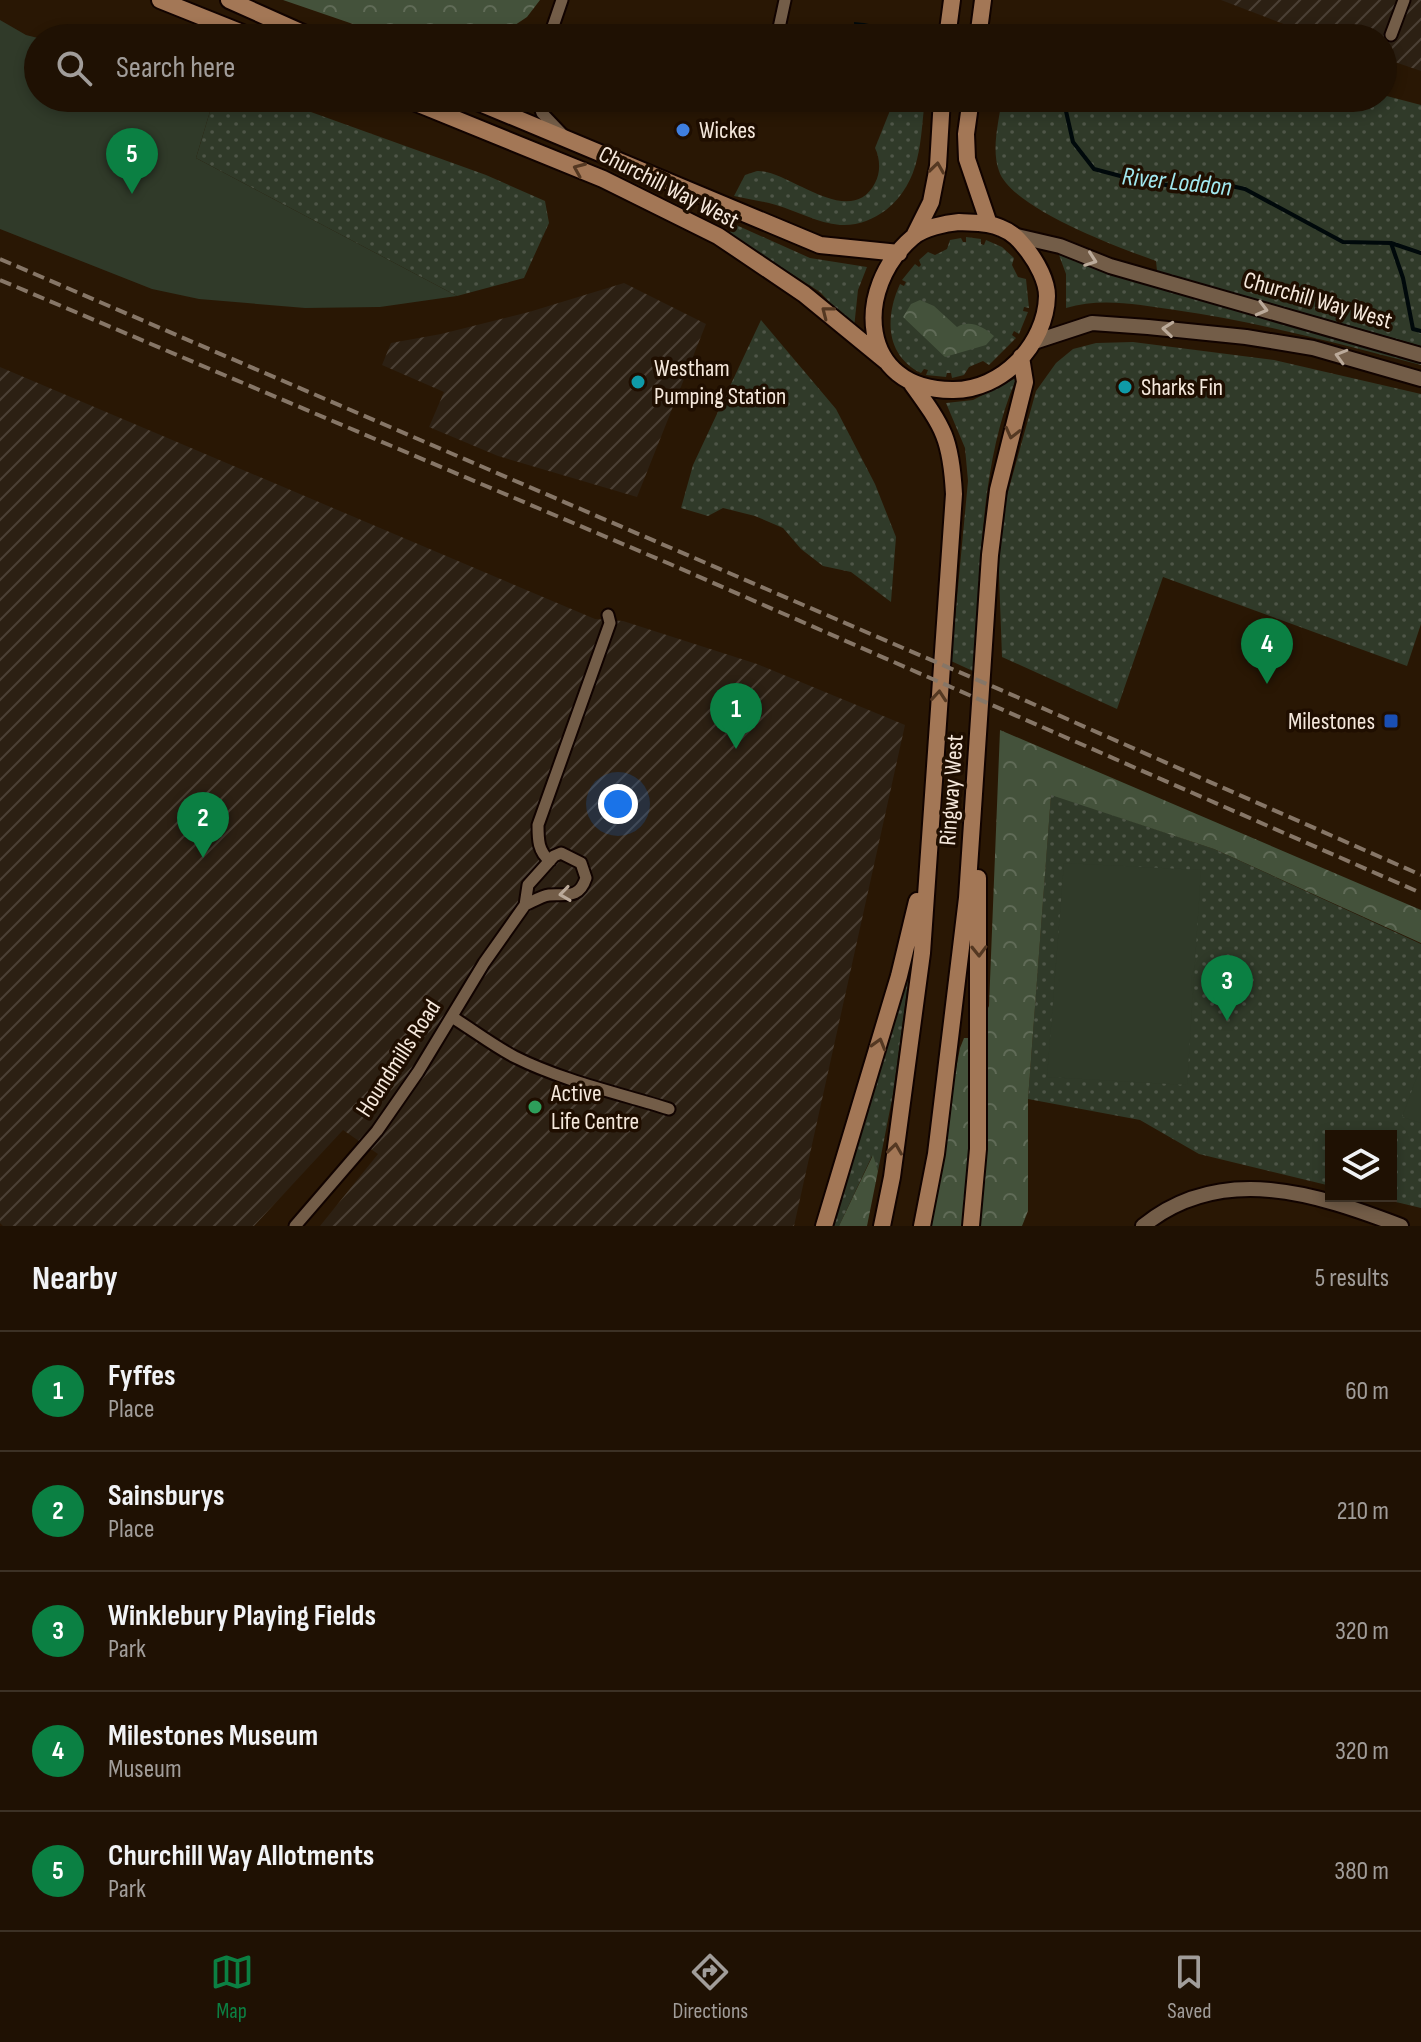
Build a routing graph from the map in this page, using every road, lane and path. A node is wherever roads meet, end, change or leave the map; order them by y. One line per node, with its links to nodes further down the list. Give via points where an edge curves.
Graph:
1 (160, 0): 9 (main road)
2 (229, 0): 10 (main road)
3 (562, 0): 11 (street)
4 (785, 0): 12 (street)
5 (942, 0): 13 (main road)
6 (952, 0): 14 (main road)
7 (983, 0): 15 (main road)
8 (1404, 0): 16 (street)
9 (220, 24)
10 (283, 24)
11 (554, 24)
12 (780, 24)
13 (946, 24)
14 (949, 24)
15 (980, 24)
16 (1395, 24)
17 (438, 112): 30 (main road, Churchill Way West, one-way to 17, via 804,294 718,236 603,179)
18 (500, 112): 22 (main road, Churchill Way West)
19 (542, 112): 22 (street)
20 (941, 112): 24 (main road, one-way to 20, via 931,202)
21 (969, 112): 23 (main road, via 967,159)
22 (569, 142): 26 (main road, Churchill Way West, via 820,245)
23 (989, 224): 24 (main road, via 949,223); 25 (main road)
24 (915, 234): 26 (main road)
25 (1017, 236): 27 (main road, via 1038,264 1047,293); 28 (main road, Churchill Way West, one-way to 28)
26 (899, 253): 30 (main road, via 884,275 873,309 877,344)
27 (1034, 342): 29 (main road); 31 (main road, Churchill Way West, one-way to 27, via 1313,348 1148,327 1092,323)
28 (1421, 355)
29 (1021, 357): 32 (main road, via 999,376 970,388); 34 (main road, Ringway West, one-way to 34, via 1025,382 998,490 990,555)
30 (887, 362): 32 (main road)
31 (1421, 379)
32 (912, 384): 35 (main road, Ringway West, one-way to 32, via 954,494 946,437)
33 (608, 615): 36 (street, via 610,623 538,825 538,844)
34 (977, 761): 43 (main road, Ringway West, via 953,1020); 44 (main road, one-way to 44, via 978,1149)
35 (928, 858): 41 (main road, one-way to 35, via 899,976); 42 (main road, Ringway West, one-way to 35, via 922,953)
36 (550, 861): 37 (street, Houndmills Road, via 528,885); 37 (street, one-way to 37, via 561,853 581,863 586,878 582,888 572,896 548,895)
37 (525, 905): 38 (street, Houndmills Road)
38 (452, 1017): 39 (street, via 530,1063); 40 (street, Houndmills Road, via 377,1131)
39 (669, 1109)
40 (295, 1226)
41 (824, 1226)
42 (882, 1226)
43 (922, 1226)
44 (971, 1226)
45 (1143, 1226): 46 (main road, via 1197,1196 1270,1189 1338,1203)
46 (1401, 1226)

